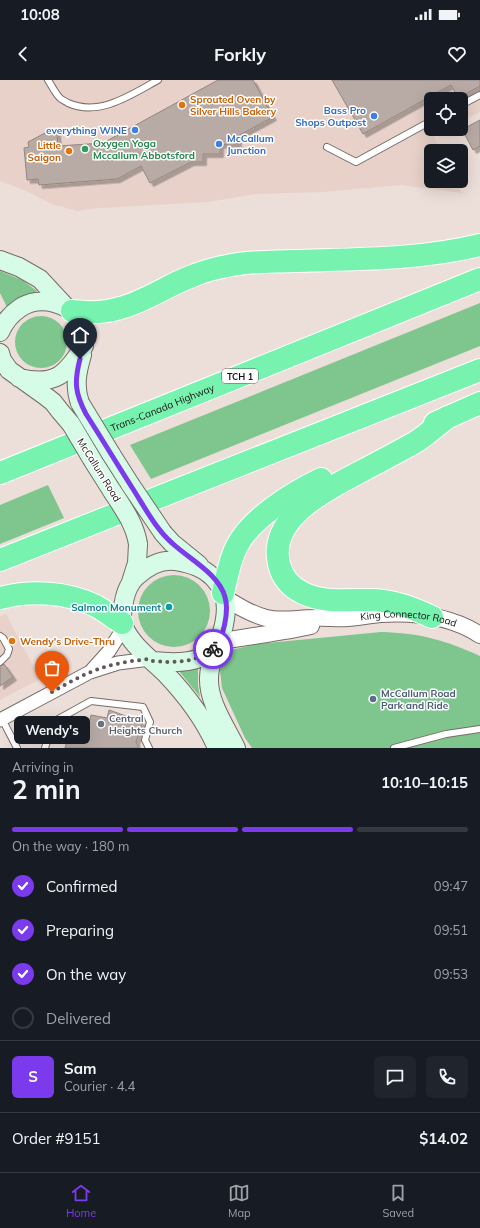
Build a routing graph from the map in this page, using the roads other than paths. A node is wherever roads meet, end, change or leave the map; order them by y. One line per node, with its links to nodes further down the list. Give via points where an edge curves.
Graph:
1 (48, 80): 2 (lane, via 61,99 77,107 94,107 112,104)
2 (158, 80)
3 (480, 95): 4 (lane)
4 (468, 101)
5 (424, 125): 6 (lane, via 356,162)
6 (327, 147)
7 (480, 245): 10 (highway, via 454,251 408,256 256,262 228,266 196,274 120,308 87,313)
8 (0, 260): 10 (main road, via 40,279)
9 (480, 279): 18 (highway, Trans-Canada Highway / TCH 1)
10 (69, 309): 11 (main road, via 45,302 32,304 20,308 10,316); 12 (main road, via 81,324)
11 (0, 332)
12 (84, 346): 15 (main road, via 67,371 56,378 32,381); 20 (main road, McCallum Road, bridge, via 76,379 80,403 148,513 172,543)
13 (0, 353): 15 (main road, McCallum Road, via 9,370)
14 (480, 370): 19 (highway)
15 (19, 378): 21 (main road, McCallum Road, bridge, via 44,395 60,411 132,524 138,544 137,563)
16 (480, 403): 17 (highway)
17 (448, 417): 22 (highway, via 315,482 267,513 238,544 230,562); 24 (highway, via 416,442 339,483 308,503 287,524 279,540 277,554 284,578 302,593 335,601 391,602)
18 (0, 473)
19 (0, 560)
20 (202, 568): 21 (main road, via 172,561 156,564 144,569); 22 (main road, via 219,584)
21 (130, 583): 26 (main road, via 125,596)
22 (224, 596): 25 (street, King Connector Road, via 251,614 267,618); 29 (main road, via 224,629)
23 (0, 598): 26 (highway, via 32,593 59,594 96,606)
24 (432, 616): 25 (street, King Connector Road, via 400,613); 27 (street, King Connector Road)
25 (347, 618): 29 (street, King Connector Road, via 288,632)
26 (123, 625): 30 (main road, via 134,643); 32 (street, via 109,651)
27 (476, 630)
28 (0, 636): 31 (lane, via 9,649)
29 (217, 644): 30 (main road, via 195,660); 39 (main road, via 210,666 209,683 213,700)
30 (151, 660): 32 (street, via 118,663); 38 (main road, via 191,703 205,723)
31 (0, 662)
32 (90, 672): 33 (street)
33 (1, 719): 35 (lane)
34 (480, 729): 40 (lane, via 446,734)
35 (17, 748)
36 (45, 748): 37 (lane, via 53,722 91,701 143,707 150,722 145,740)
37 (149, 748)
38 (217, 748)
39 (236, 748)
40 (394, 748)

